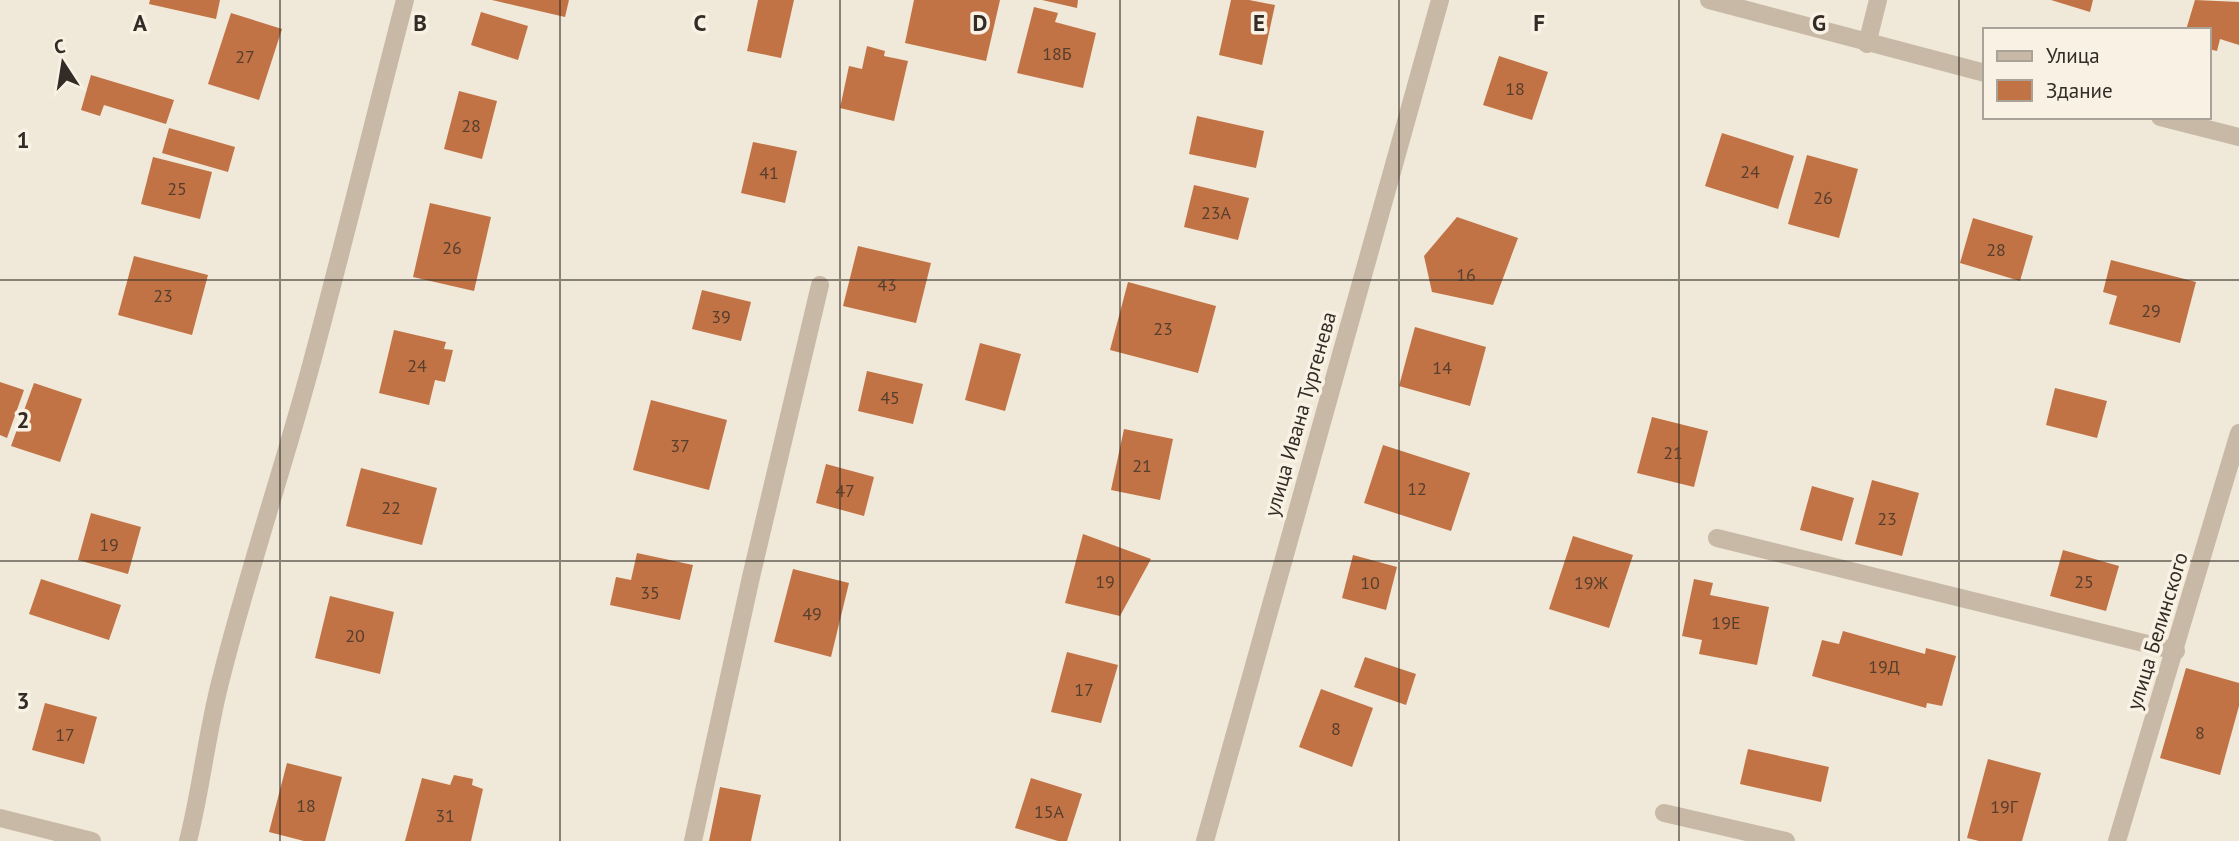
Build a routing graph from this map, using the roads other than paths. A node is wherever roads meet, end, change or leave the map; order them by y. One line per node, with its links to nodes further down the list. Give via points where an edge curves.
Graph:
1 (405, 0): 16 (street, via 310,370 221,679)
2 (1440, 0): 18 (street, улица Ивана Тургенева)
3 (1709, 0): 5 (street)
4 (1878, 0): 5 (street)
5 (1867, 44): 6 (street)
6 (1983, 73)
7 (2168, 119): 8 (street)
8 (2239, 137)
9 (820, 285): 17 (street)
10 (2239, 433): 12 (street, улица Белинского)
11 (1717, 538): 12 (street)
12 (2176, 650): 20 (street, улица Белинского)
13 (1664, 813): 19 (street)
14 (0, 818): 15 (street)
15 (92, 841)
16 (188, 841)
17 (693, 841)
18 (1205, 841)
19 (1786, 841)
20 (2117, 841)

